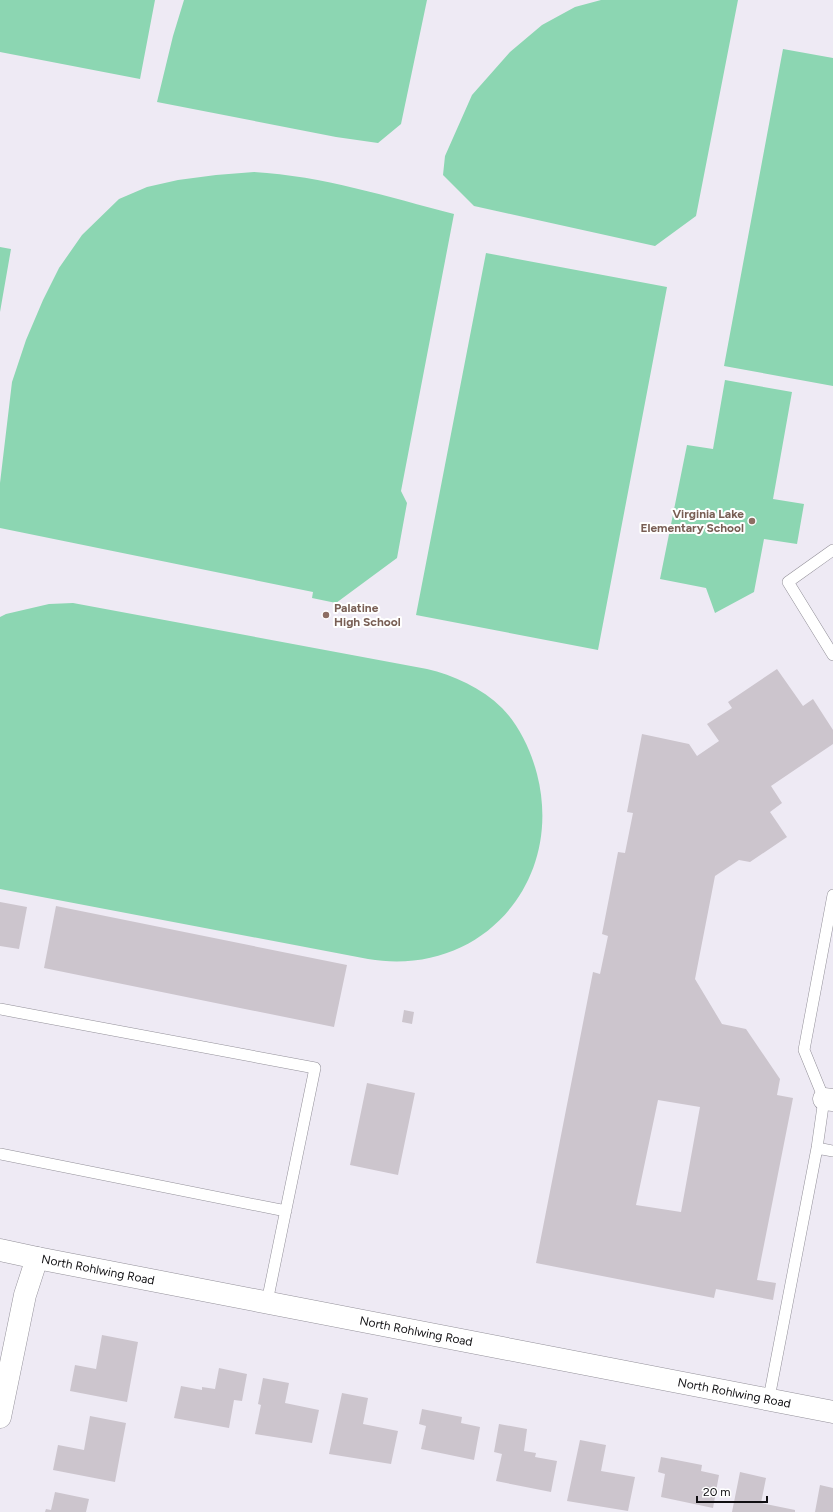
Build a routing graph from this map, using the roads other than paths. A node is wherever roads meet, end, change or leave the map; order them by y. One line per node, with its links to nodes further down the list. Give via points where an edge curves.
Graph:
1 (833, 550): 2 (lane, via 788,582)
2 (833, 655)
3 (833, 895): 5 (lane, via 804,1050)
4 (0, 1009): 9 (lane, via 315,1068)
5 (829, 1100): 6 (lane)
6 (817, 1148): 7 (lane); 13 (lane)
7 (833, 1151)
8 (0, 1154): 9 (lane)
9 (286, 1211): 12 (lane)
10 (0, 1250): 11 (street, North Rohlwing Road)
11 (37, 1258): 12 (street, North Rohlwing Road); 15 (street, via 25,1295)
12 (267, 1302): 13 (street, North Rohlwing Road)
13 (769, 1398): 14 (street, North Rohlwing Road)
14 (833, 1412)
15 (0, 1417)

